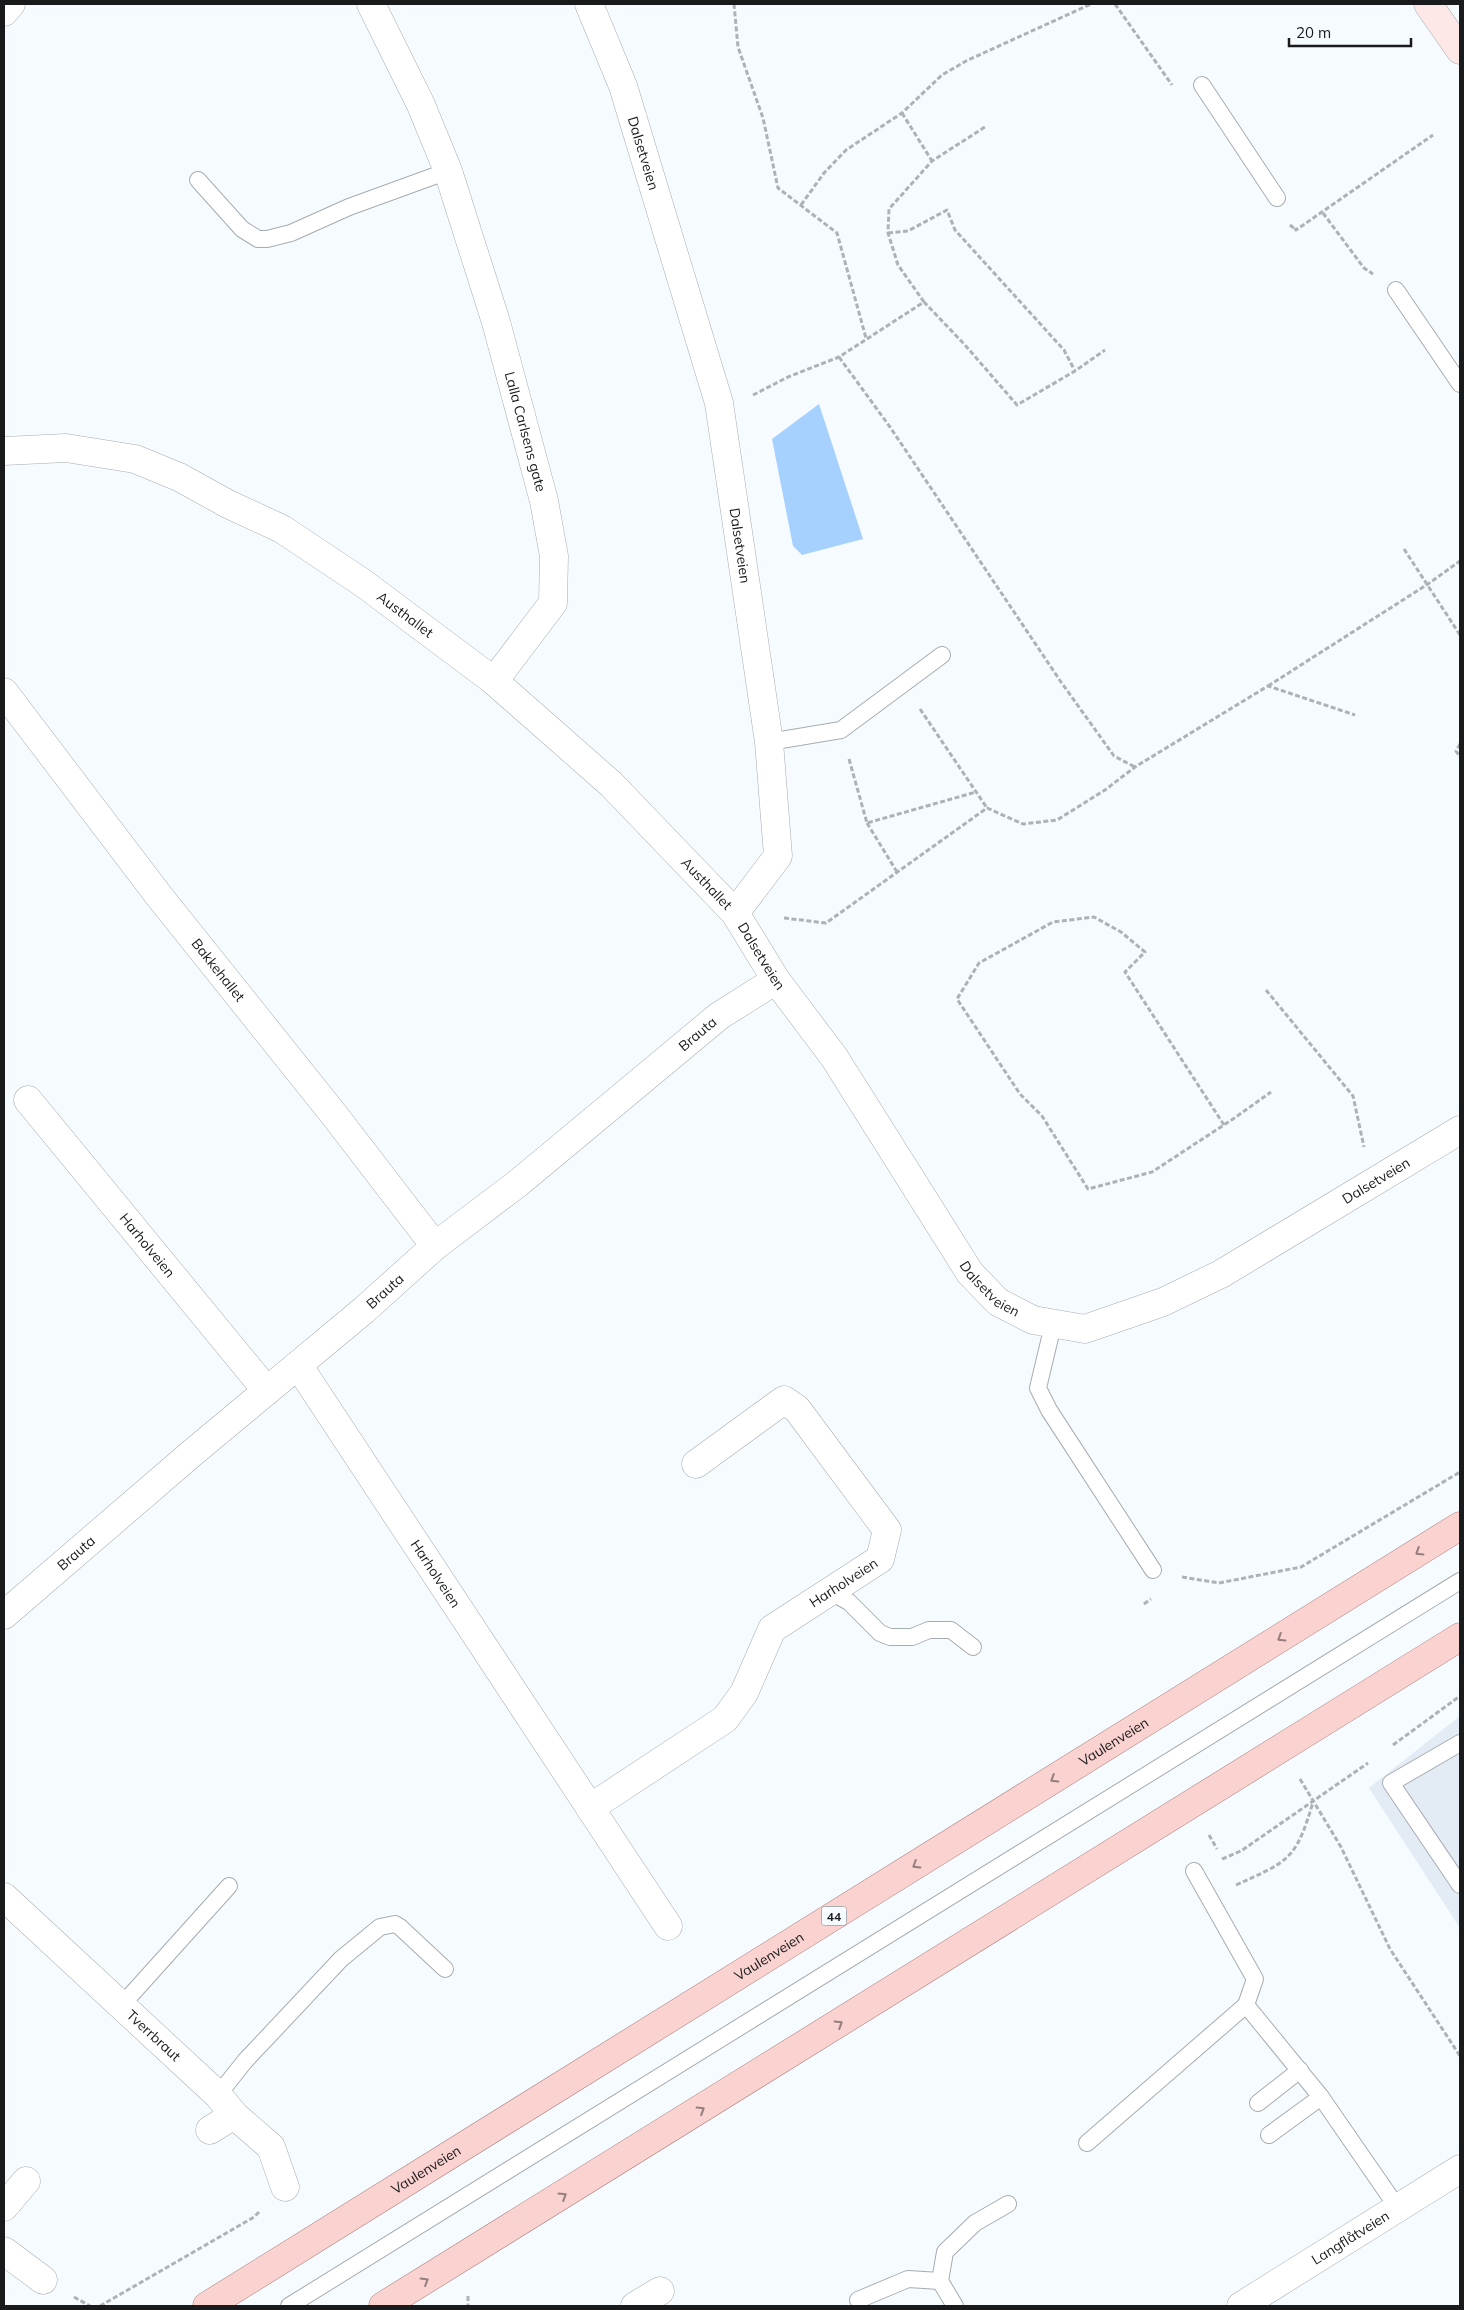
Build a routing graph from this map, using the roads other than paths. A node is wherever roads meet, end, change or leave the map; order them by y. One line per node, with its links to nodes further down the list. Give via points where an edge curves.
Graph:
1 (11, 4): 5 (street)
2 (371, 4): 8 (street, Lalla Carlsens gate, via 421,105)
3 (589, 4): 17 (street, Dalsetveien, via 623,86 720,409)
4 (1428, 4): 6 (main road)
5 (4, 12)
6 (1460, 50)
7 (1202, 85): 10 (lane)
8 (448, 171): 9 (lane, via 349,207 291,233 258,240 242,229); 15 (street, Lalla Carlsens gate, via 496,322 544,501 554,556 553,603)
9 (198, 180)
10 (1277, 198)
11 (1396, 290): 12 (lane)
12 (1460, 384)
13 (4, 451): 15 (street, Austhallet, via 66,448 135,459 179,477 290,535 363,583)
14 (942, 655): 17 (lane, via 840,730)
15 (494, 680): 18 (street, Austhallet, via 611,784)
16 (4, 692): 22 (street, Bakkehallet, via 159,896)
17 (769, 742): 18 (street, Dalsetveien, via 778,856)
18 (735, 913): 19 (street, Dalsetveien)
19 (776, 980): 22 (street, Brauta, via 719,1016 516,1184); 23 (street, Dalsetveien, via 834,1057 970,1273 998,1302 1033,1320)
20 (28, 1100): 25 (street, Harholveien)
21 (1460, 1130): 23 (street, Dalsetveien, via 1221,1274 1163,1302 1085,1329)
22 (435, 1246): 24 (street, Brauta)
23 (1053, 1325): 28 (lane, via 1038,1388)
24 (298, 1365): 25 (street, Brauta); 35 (street, Harholveien)
25 (267, 1391): 31 (street, Brauta)
26 (696, 1464): 30 (street, Harholveien, via 784,1400 797,1409 887,1530 880,1559)
27 (1460, 1526): 62 (main road, Vaulenveien / 44, one-way to 62)
28 (1152, 1570)
29 (1460, 1581): 63 (lane)
30 (829, 1591): 33 (lane, via 849,1602 880,1633 890,1637 912,1637 929,1630 951,1630); 35 (street, Harholveien, via 772,1629 744,1693 725,1719)
31 (4, 1616)
32 (1460, 1637): 64 (main road, one-way to 32)
33 (973, 1646)
34 (1460, 1743): 38 (lane, via 1391,1783)
35 (590, 1808): 40 (street, Harholveien)
36 (1194, 1871): 42 (lane, via 1255,1979)
37 (229, 1886): 43 (lane)
38 (1460, 1886)
39 (4, 1897): 43 (street, Tverrbraut)
40 (668, 1926)
41 (445, 1969): 47 (lane, via 400,1927 395,1924 380,1927 341,1959 245,2061)
42 (1246, 2005): 44 (lane); 50 (lane)
43 (121, 2006): 47 (street, Tverrbraut)
44 (1300, 2070): 45 (lane); 46 (lane)
45 (1321, 2097): 49 (lane); 56 (lane)
46 (1258, 2103)
47 (226, 2105): 48 (street); 53 (street, Tverrbraut, via 271,2147)
48 (210, 2130)
49 (1269, 2136)
50 (1087, 2143)
51 (1460, 2169): 56 (street, Langflåtveien)
52 (26, 2181): 55 (street)
53 (285, 2187)
54 (1008, 2204): 59 (lane, via 975,2223 945,2252)
55 (4, 2207)
56 (1397, 2207): 67 (street, Langflåtveien)
57 (4, 2251): 58 (street)
58 (43, 2280)
59 (940, 2282): 61 (lane, via 908,2279); 66 (lane)
60 (660, 2291): 65 (street)
61 (858, 2300)
62 (207, 2306)
63 (290, 2306)
64 (383, 2306)
65 (635, 2306)
66 (955, 2306)
67 (1241, 2306)

